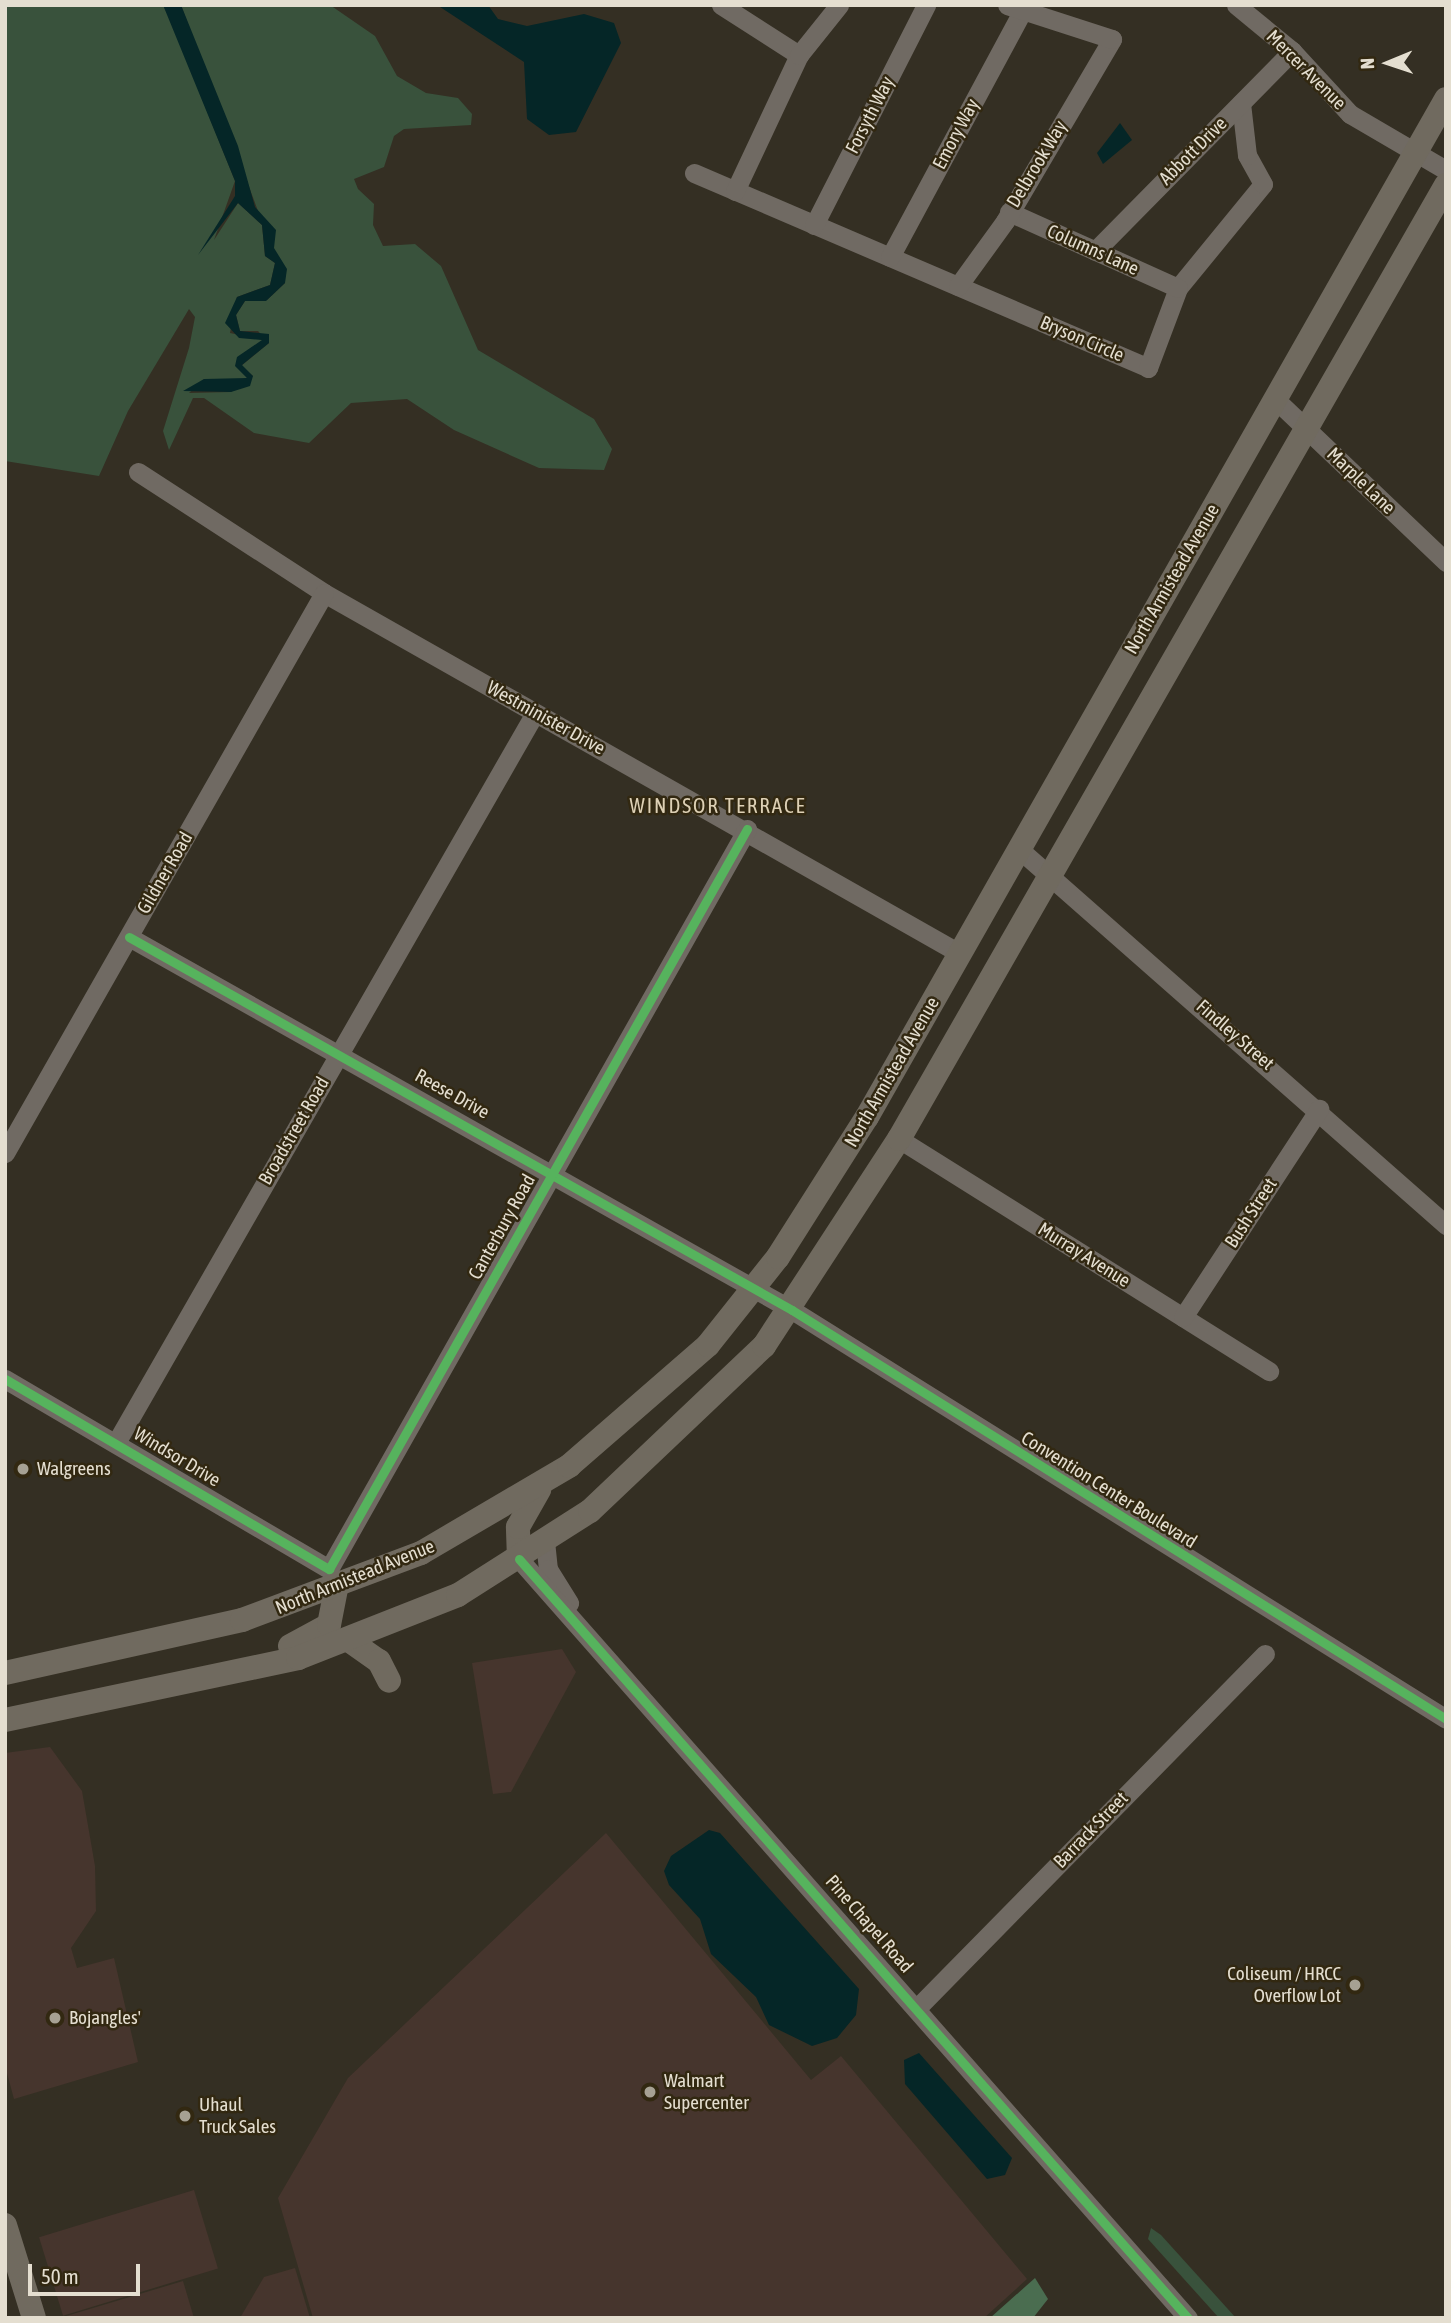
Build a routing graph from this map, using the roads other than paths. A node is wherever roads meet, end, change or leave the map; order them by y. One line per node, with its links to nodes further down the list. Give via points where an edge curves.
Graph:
1 (721, 5): 7 (street)
2 (839, 5): 7 (street)
3 (926, 5): 16 (street, Forsyth Way)
4 (1236, 5): 6 (street, Mercer Avenue)
5 (1015, 8): 15 (street, Delbrook Way, via 1112,39); 18 (street, Emory Way)
6 (1292, 51): 9 (street, Abbott Drive); 10 (street, Mercer Avenue, via 1350,114)
7 (799, 55): 14 (street)
8 (1446, 99): 10 (main road, North Armistead Avenue)
9 (1241, 103): 17 (street, Abbott Drive); 20 (street, Bryson Circle, via 1247,155 1263,184)
10 (1414, 153): 11 (street, Mercer Avenue); 21 (main road, North Armistead Avenue)
11 (1446, 170)
12 (694, 173): 14 (street, Bryson Circle)
13 (1446, 185): 22 (main road, North Armistead Avenue)
14 (735, 191): 16 (street, Bryson Circle)
15 (1009, 212): 17 (street, Columns Lane); 19 (street, Delbrook Way)
16 (814, 225): 18 (street, Bryson Circle)
17 (1094, 251): 20 (street, Columns Lane)
18 (890, 257): 19 (street, Bryson Circle)
19 (958, 286): 20 (street, Bryson Circle, via 1148,368)
20 (1178, 288)
21 (1276, 400): 22 (street, Marple Lane); 28 (main road, North Armistead Avenue)
22 (1306, 427): 24 (street, Marple Lane); 29 (main road, North Armistead Avenue)
23 (138, 472): 25 (street, Westminister Drive)
24 (1446, 562)
25 (324, 593): 26 (street, Westminister Drive); 30 (street, Gildner Road)
26 (535, 713): 27 (street, Westminister Drive); 32 (street, Broadstreet Road)
27 (747, 829): 31 (street, Westminister Drive); 36 (street, Canterbury Road)
28 (1020, 850): 29 (street, Findley Street); 31 (main road, North Armistead Avenue)
29 (1051, 874): 33 (street, Findley Street); 34 (main road, North Armistead Avenue)
30 (129, 937): 32 (street, Reese Drive); 35 (street, Gildner Road)
31 (961, 954): 38 (main road, North Armistead Avenue, via 867,1117)
32 (340, 1051): 36 (street, Reese Drive); 43 (street, Broadstreet Road)
33 (1320, 1109): 37 (street, Findley Street); 40 (street, Bush Street)
34 (898, 1139): 39 (main road, North Armistead Avenue); 40 (street, Murray Avenue)
35 (5, 1153)
36 (553, 1171): 38 (street, Reese Drive); 47 (street, Canterbury Road)
37 (1446, 1225)
38 (756, 1288): 39 (street, Convention Center Boulevard); 44 (main road, North Armistead Avenue, via 674,1379)
39 (792, 1310): 45 (main road, North Armistead Avenue, via 650,1460); 56 (street, Convention Center Boulevard)
40 (1183, 1317): 41 (street, Murray Avenue)
41 (1269, 1371)
42 (5, 1379): 43 (street, Windsor Drive)
43 (117, 1441): 47 (street, Windsor Drive)
44 (543, 1484): 46 (main road, via 517,1527); 47 (main road, North Armistead Avenue, via 446,1541)
45 (545, 1541): 46 (main road, North Armistead Avenue); 49 (street, Pine Chapel Road, via 548,1569)
46 (519, 1559): 48 (main road, North Armistead Avenue); 49 (street, Pine Chapel Road)
47 (332, 1579): 50 (main road, North Armistead Avenue); 55 (main road, via 333,1618 316,1636 217,1663)
48 (391, 1626): 51 (main road, North Armistead Avenue); 51 (main road, via 389,1681 379,1661)
49 (585, 1628): 58 (street, Pine Chapel Road)
50 (210, 1629): 53 (main road, via 139,1633); 54 (main road, North Armistead Avenue)
51 (350, 1641): 55 (main road, North Armistead Avenue)
52 (1265, 1654): 58 (street, Barrack Street)
53 (5, 1659)
54 (5, 1672)
55 (170, 1686): 57 (main road, North Armistead Avenue)
56 (1446, 1719)
57 (5, 1720)
58 (918, 2007): 61 (street, Pine Chapel Road)
59 (5, 2225): 60 (main road)
60 (34, 2318)
61 (1188, 2318)

